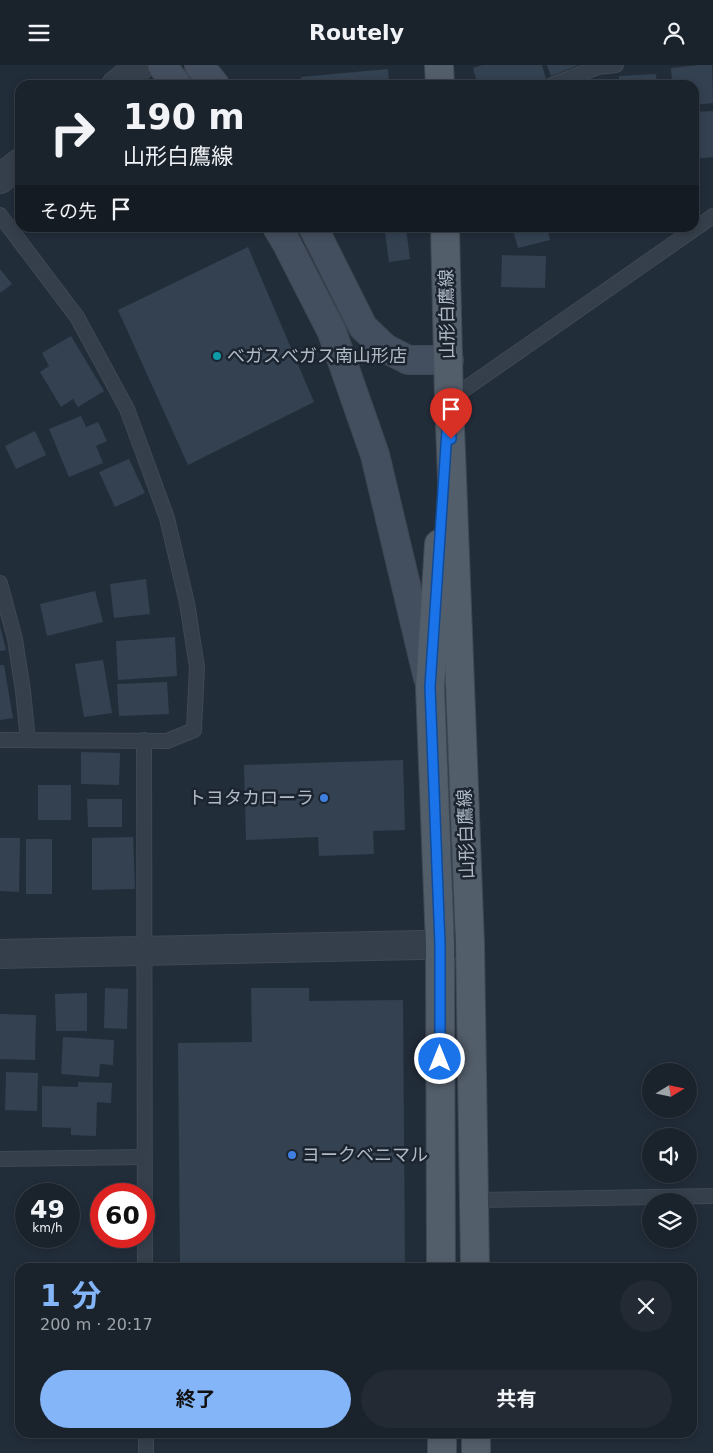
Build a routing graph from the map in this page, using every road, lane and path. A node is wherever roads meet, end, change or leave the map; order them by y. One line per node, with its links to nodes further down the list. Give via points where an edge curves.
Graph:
1 (141, 65): 6 (street)
2 (162, 65): 7 (street)
3 (199, 65): 8 (street)
4 (439, 65): 9 (main road)
5 (616, 65): 10 (lane, via 598,67)
6 (122, 80)
7 (173, 80)
8 (211, 80)
9 (440, 80)
10 (565, 80)
11 (15, 167): 12 (street)
12 (0, 179)
13 (0, 215): 26 (lane, via 77,317 127,409 167,518 187,603 197,667 194,730 167,741)
14 (713, 216): 15 (lane)
15 (699, 226)
16 (280, 232): 23 (street, via 332,332 375,455)
17 (316, 232): 20 (street, via 363,327 384,348 408,360)
18 (445, 232): 20 (main road, 山形白鷹線)
19 (690, 232): 21 (lane)
20 (449, 359): 21 (main road, 山形白鷹線)
21 (449, 400): 23 (main road, 山形白鷹線); 27 (main road, 山形白鷹線)
22 (0, 583): 25 (lane, via 14,639)
23 (430, 687): 28 (main road, 山形白鷹線)
24 (0, 740): 25 (lane)
25 (28, 740): 26 (lane)
26 (144, 740): 29 (lane)
27 (470, 944): 28 (street); 34 (main road, 山形白鷹線)
28 (440, 945): 29 (street); 36 (main road, 山形白鷹線)
29 (145, 951): 30 (street); 31 (lane)
30 (0, 954)
31 (144, 1157): 32 (lane); 35 (lane)
32 (0, 1159)
33 (713, 1196): 34 (lane)
34 (474, 1200): 37 (main road, 山形白鷹線)
35 (145, 1263)
36 (441, 1263)
37 (475, 1263)
38 (146, 1438): 41 (lane)
39 (442, 1438): 42 (main road)
40 (476, 1438): 43 (main road)
41 (146, 1453)
42 (442, 1453)
43 (476, 1453)

